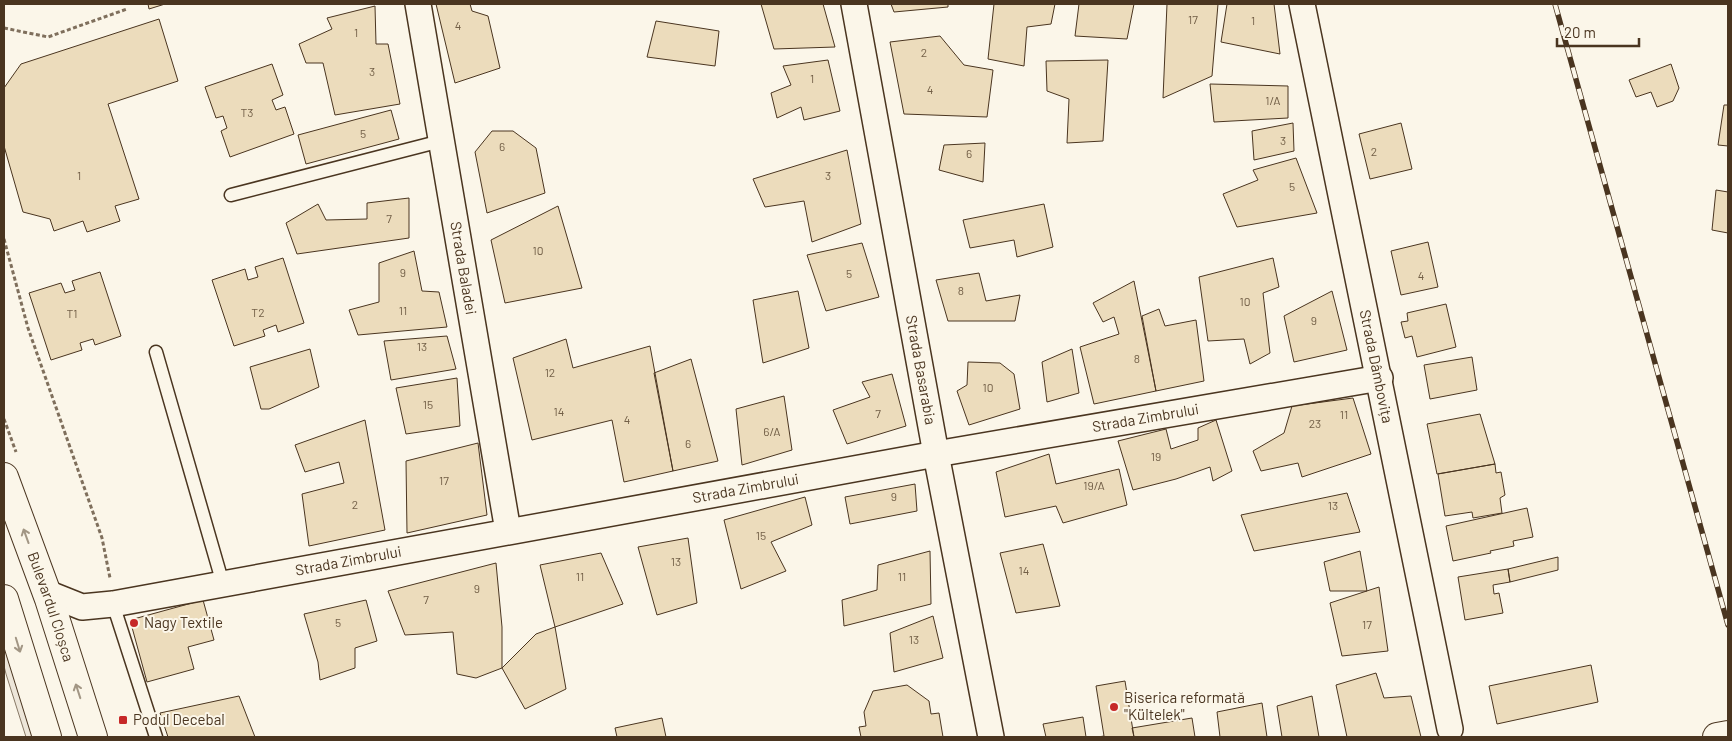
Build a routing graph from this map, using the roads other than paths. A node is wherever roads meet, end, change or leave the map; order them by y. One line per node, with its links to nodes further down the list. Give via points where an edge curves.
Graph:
1 (418, 4): 4 (street, Strada Baladei)
2 (854, 4): 8 (street, Strada Basarabia)
3 (1302, 4): 7 (street, Strada Dâmbovița)
4 (441, 141): 5 (lane); 10 (street, Strada Baladei)
5 (231, 195)
6 (156, 352): 11 (lane)
7 (1380, 378): 8 (street, Strada Zimbrului); 15 (street, Strada Dâmbovița)
8 (936, 454): 10 (street, Strada Zimbrului); 20 (street, Strada Basarabia)
9 (4, 476): 12 (main road, Bulevardul Cloșca, one-way to 9)
10 (508, 531): 11 (street, Strada Zimbrului)
11 (223, 584): 14 (street, Strada Zimbrului)
12 (47, 593): 14 (street, Strada Zimbrului, via 82,607); 18 (main road, Bulevardul Cloșca, one-way to 12)
13 (4, 599): 17 (main road, one-way to 17)
14 (113, 604): 19 (lane)
15 (1450, 729)
16 (1728, 734): 21 (main road)
17 (47, 737)
18 (93, 737)
19 (156, 737)
20 (991, 737)
21 (1717, 737)

